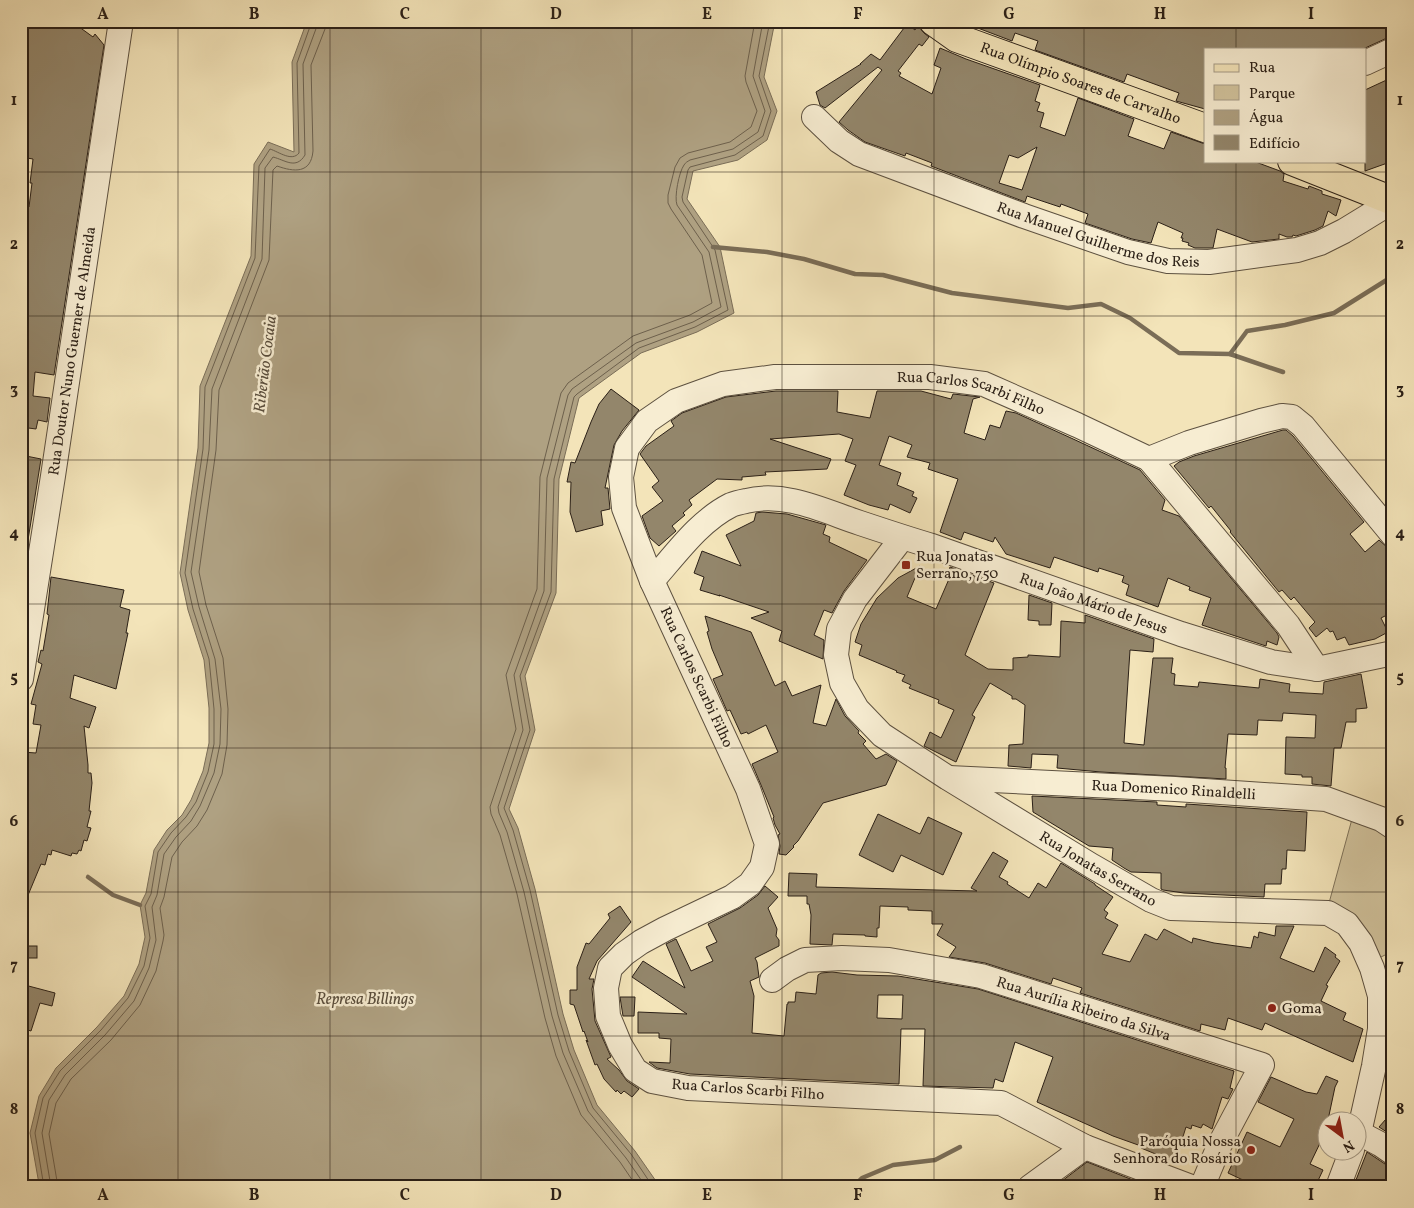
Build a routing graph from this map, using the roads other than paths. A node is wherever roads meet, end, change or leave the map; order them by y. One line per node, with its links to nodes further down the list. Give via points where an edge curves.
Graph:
1 (933, 21): 6 (main road, Rua Olímpio Soares de Carvalho, via 957,38)
2 (114, 25): 15 (street, Rua Doutor Nuno Guerner de Almeida, via 53,476)
3 (1393, 50): 4 (street)
4 (1366, 63)
5 (814, 117): 8 (street, Rua Manuel Guilherme dos Reis, via 839,141 859,154 1024,216 1128,252 1168,261 1208,262 1298,250 1344,231)
6 (1204, 128)
7 (1295, 162): 8 (main road)
8 (1393, 201)
9 (1149, 459): 10 (street, via 1261,421 1292,417 1304,426); 12 (street, Rua Carlos Scarbi Filho, via 984,384 930,378 785,377 723,384 676,401 647,421 627,448 621,477 624,508); 14 (street, Rua Carlos Scarbi Filho, via 1288,625)
10 (1393, 536)
11 (902, 538): 12 (street, Rua João Mário de Jesus, via 815,506 756,498 733,504 714,515); 14 (street, Rua João Mário de Jesus, via 1181,634 1271,662); 16 (street, Rua Jonatas Serrano, via 855,599 839,629 836,655 842,684 857,709 882,735)
12 (652, 581): 21 (street, Rua Carlos Scarbi Filho, via 748,789 767,844 762,867 750,884 732,897 641,942 610,968 606,988 608,1016 620,1045 636,1070 652,1081 688,1088 1001,1102)
13 (1393, 653): 14 (street, Rua João Mário de Jesus)
14 (1317, 669)
15 (21, 679)
16 (948, 778): 17 (street, Rua Domenico Rinaldelli, via 1326,799 1381,819); 19 (street, Rua Jonatas Serrano, via 1092,866 1171,908 1328,913 1347,924 1361,943 1380,996 1380,1029)
17 (1393, 827)
18 (772, 980): 24 (street, Rua Aurília Ribeiro da Silva, via 805,960 889,960 981,976 1262,1065 1220,1144)
19 (1363, 1110)
20 (1366, 1142): 22 (street, via 1380,1144)
21 (1085, 1147): 24 (street, Rua Carlos Scarbi Filho); 25 (street)
22 (1393, 1153)
23 (1349, 1160): 26 (street, Rua Jonatas Serrano)
24 (1189, 1186)
25 (1030, 1187)
26 (1338, 1187)

